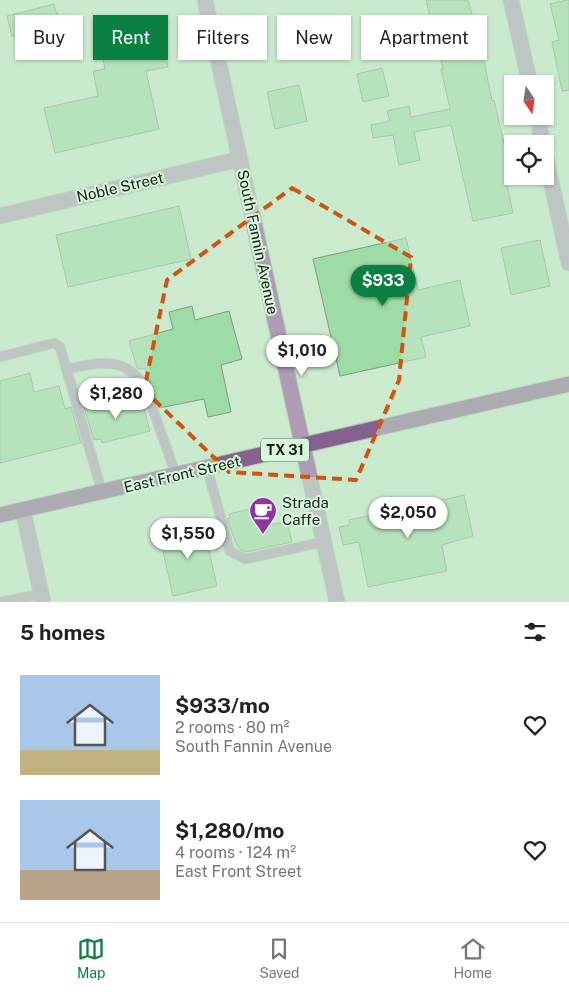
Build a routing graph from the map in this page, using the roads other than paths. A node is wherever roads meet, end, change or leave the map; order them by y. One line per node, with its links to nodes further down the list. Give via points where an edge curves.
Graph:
1 (205, 0): 4 (street, South Fannin Avenue)
2 (511, 0): 3 (street)
3 (528, 75)
4 (240, 159): 6 (street, Noble Street); 11 (street, South Fannin Avenue)
5 (552, 185): 7 (street)
6 (0, 216)
7 (569, 264)
8 (0, 357): 9 (lane, via 54,343 60,347)
9 (66, 369): 13 (lane, via 107,361 138,377 145,388); 14 (lane)
10 (569, 384): 11 (main road, East Front Street / TX 31)
11 (302, 446): 12 (main road, East Front Street / TX 31); 17 (street, South Fannin Avenue)
12 (207, 468): 13 (main road, East Front Street / TX 31); 17 (lane, via 230,551 245,558)
13 (176, 475): 14 (main road, East Front Street / TX 31)
14 (102, 492): 15 (main road, East Front Street / TX 31)
15 (23, 510): 16 (main road, East Front Street / TX 31); 18 (street)
16 (0, 516)
17 (323, 542): 20 (street, South Fannin Avenue)
18 (42, 598): 19 (lane)
19 (1, 602)
20 (337, 602)

